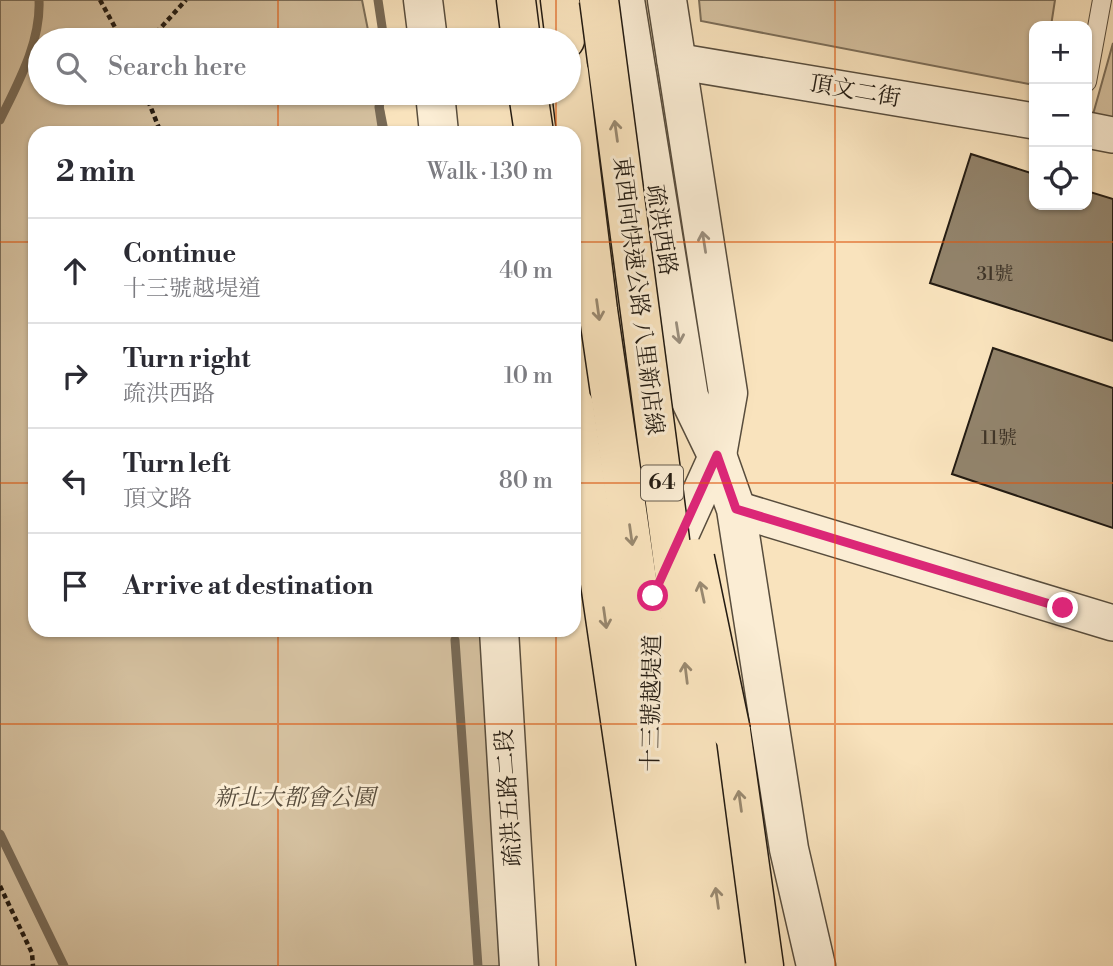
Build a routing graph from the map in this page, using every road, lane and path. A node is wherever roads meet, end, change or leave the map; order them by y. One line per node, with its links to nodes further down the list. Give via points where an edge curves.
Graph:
1 (100, 0): 10 (path)
2 (186, 0): 11 (path)
3 (424, 0): 12 (street)
4 (516, 0): 13 (highway)
5 (560, 0): 14 (highway)
6 (599, 0): 29 (highway, 東西向快速公路 八里新店線 / 64, one-way to 6, bridge)
7 (625, 0): 31 (street, 疏洪西路, one-way to 31, via 689,397)
8 (667, 0): 16 (street, 疏洪西路)
9 (1102, 0): 15 (lane)
10 (115, 28)
11 (160, 28)
12 (427, 28)
13 (520, 28)
14 (564, 28)
15 (1092, 55)
16 (675, 61): 21 (street, 頂文二街); 31 (street, 疏洪西路, one-way to 16, via 728,393)
17 (150, 105): 22 (path)
18 (436, 105): 23 (street)
19 (530, 105): 24 (highway)
20 (573, 105): 25 (highway, 東西向快速公路 八里新店線 / 64, one-way to 25, bridge)
21 (1029, 120)
22 (158, 126)
23 (438, 126)
24 (533, 126)
25 (576, 126)
26 (1092, 131): 27 (street)
27 (1113, 135)
28 (581, 170): 41 (highway, 東西向快速公路 八里新店線 / 64, one-way to 41, bridge)
29 (634, 268): 42 (highway, 東西向快速公路 八里新店線 / 64, one-way to 29, bridge); 43 (highway, one-way to 29, bridge, via 731,731)
30 (581, 453): 40 (highway, one-way to 40, bridge)
31 (717, 455): 32 (street, 疏洪西路); 39 (street, 十三號越堤道, via 653,596)
32 (736, 509): 33 (street); 35 (street, 疏洪西路)
33 (1113, 623)
34 (499, 637): 38 (street, 疏洪五路二段)
35 (789, 849): 44 (street, 疏洪西路); 45 (street, 疏洪西路)
36 (0, 886): 37 (path, via 32,953)
37 (33, 966)
38 (519, 966)
39 (649, 966)
40 (656, 966)
41 (693, 966)
42 (726, 966)
43 (764, 966)
44 (799, 966)
45 (816, 966)

